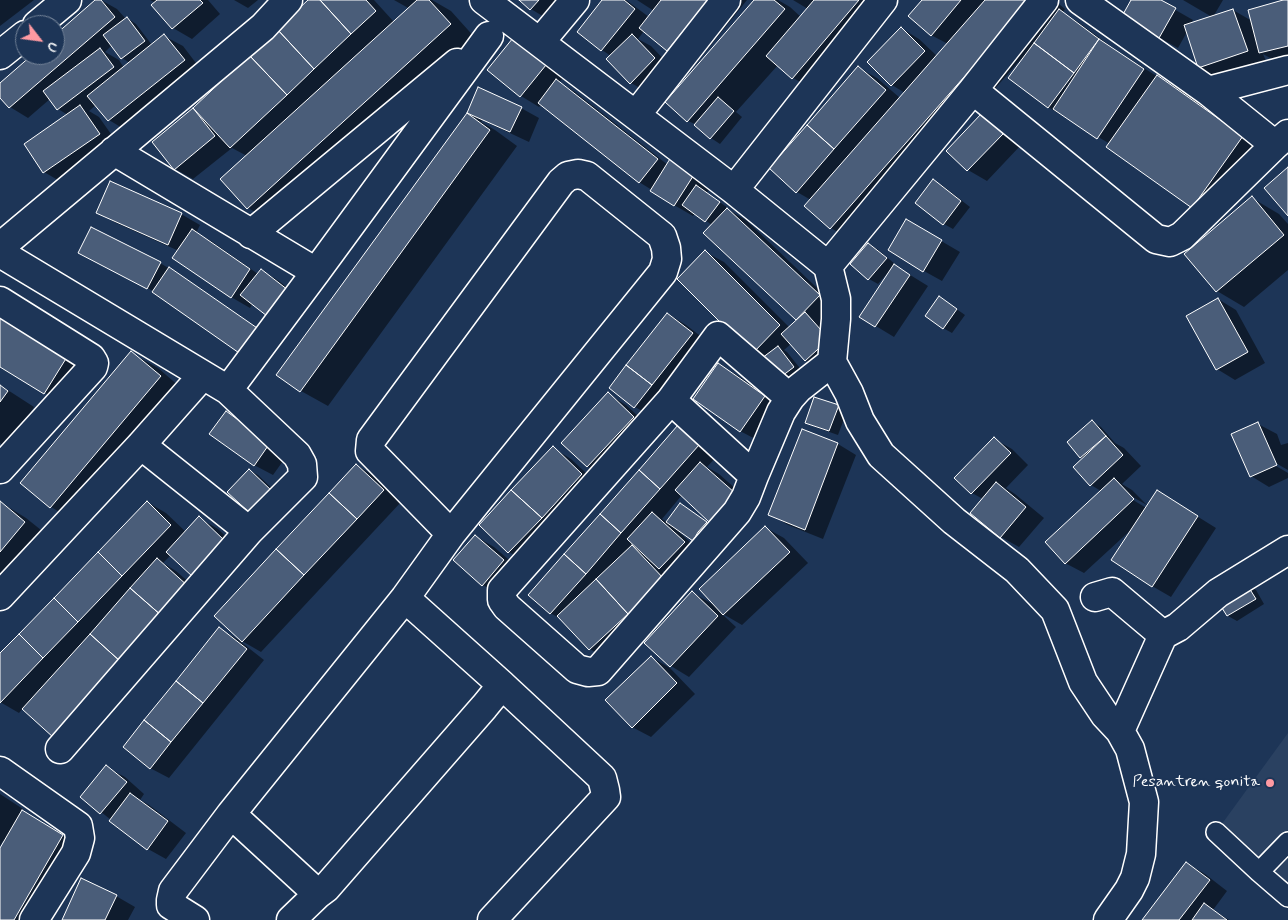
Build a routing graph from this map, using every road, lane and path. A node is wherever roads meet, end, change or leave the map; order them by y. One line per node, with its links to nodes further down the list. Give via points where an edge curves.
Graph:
1 (67, 0): 9 (street)
2 (288, 0): 19 (street, via 263,27)
3 (484, 0): 10 (street)
4 (574, 0): 11 (street)
5 (726, 0): 17 (street)
6 (883, 0): 20 (street)
7 (1044, 0): 15 (street)
8 (1092, 3): 16 (street)
9 (49, 15)
10 (497, 26): 11 (street); 21 (street); 25 (street)
11 (540, 42): 17 (street)
12 (15, 43): 13 (street)
13 (0, 56)
14 (1288, 70): 16 (street)
15 (974, 90): 18 (street, via 1156,239 1170,242 1182,236); 24 (street)
16 (1208, 91): 18 (street)
17 (636, 115): 20 (street)
18 (1282, 140)
19 (114, 151): 21 (street); 22 (street)
20 (734, 190): 24 (street)
21 (251, 234): 25 (street)
22 (0, 247)
23 (0, 253): 28 (street)
24 (828, 266): 27 (street, via 836,299)
25 (316, 272): 29 (street)
26 (0, 302): 33 (street, via 92,358 94,363)
27 (832, 362): 30 (street); 43 (street, via 880,455 954,521 1017,570 1055,610 1083,682)
28 (203, 376): 29 (street); 32 (street)
29 (228, 390): 35 (street, via 297,455 302,464 303,476)
30 (790, 398): 31 (street, via 718,336); 34 (street)
31 (671, 400): 34 (street); 34 (street, via 502,590 506,607 577,669 598,671 736,512 746,498)
32 (141, 445): 35 (street); 38 (street)
33 (0, 470)
34 (754, 476)
35 (249, 531): 44 (street)
36 (451, 534): 36 (street, via 663,272 667,259 662,236 587,176 568,176 561,182 371,440 370,451); 40 (street)
37 (1288, 550): 41 (street, via 1218,593 1178,627)
38 (0, 596)
39 (1095, 597): 41 (street, via 1112,592)
40 (405, 598): 42 (street); 46 (street)
41 (1163, 635): 43 (street)
42 (502, 685): 50 (street); 55 (street, via 602,778 606,798)
43 (1120, 731): 56 (street, via 1130,750 1144,802 1141,854 1135,878)
44 (60, 749)
45 (0, 771): 52 (street, via 78,826 80,838 76,854)
46 (230, 814): 50 (street); 53 (street, via 172,891 171,905)
47 (1216, 832): 49 (lane)
48 (1288, 842): 49 (lane)
49 (1259, 872): 51 (lane)
50 (318, 894): 54 (street)
51 (1288, 897)
52 (34, 920)
53 (195, 920)
54 (291, 920)
55 (492, 920)
56 (1108, 920)

